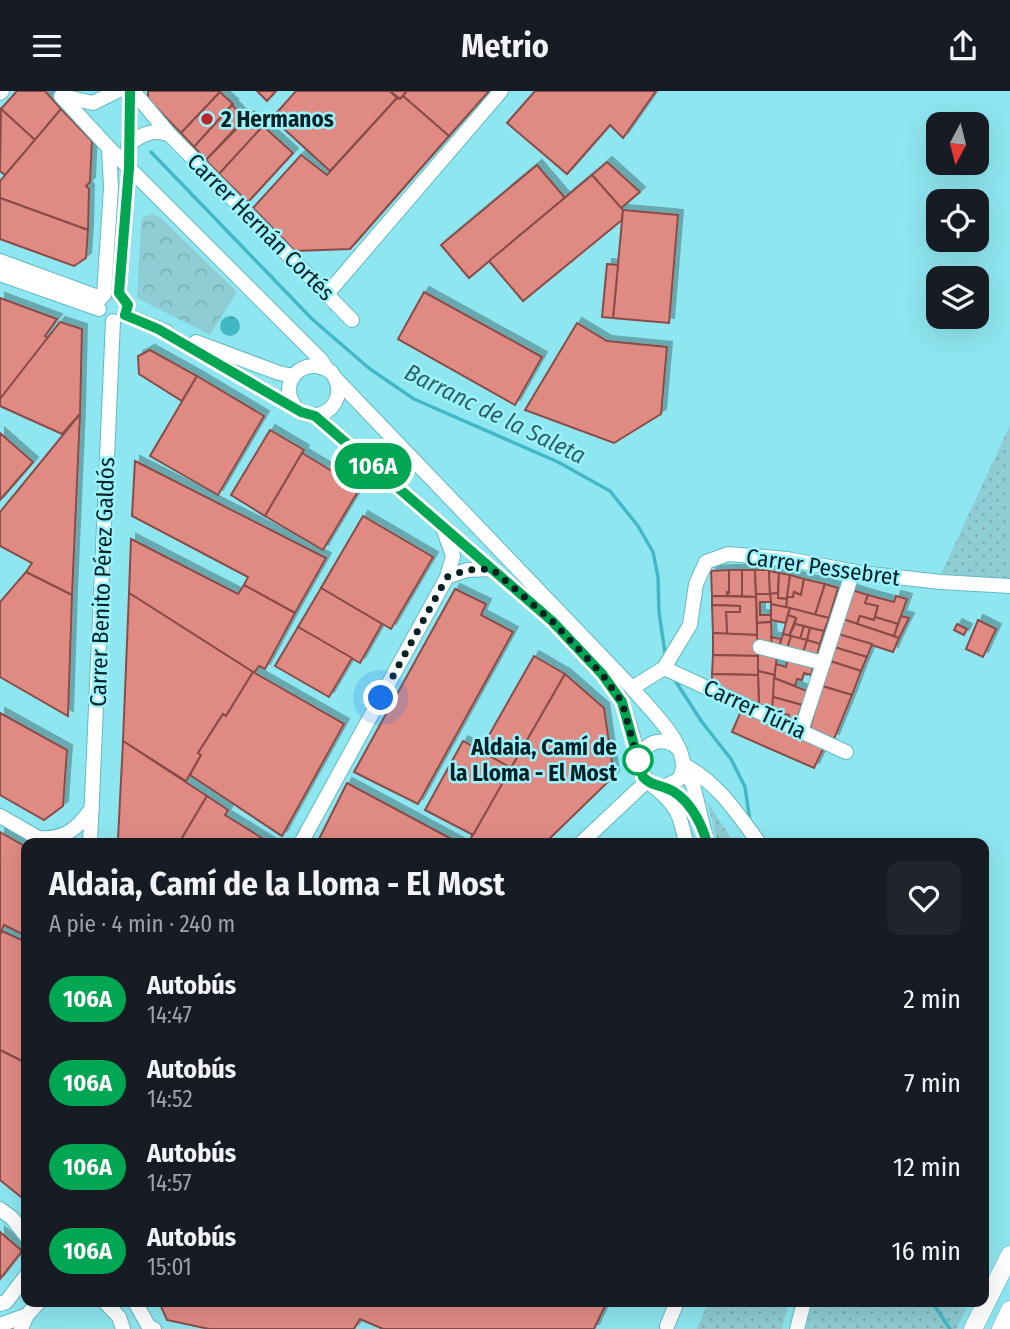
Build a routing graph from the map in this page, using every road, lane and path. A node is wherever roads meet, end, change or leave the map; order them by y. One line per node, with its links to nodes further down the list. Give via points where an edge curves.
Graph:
1 (117, 91): 4 (street, via 93,103)
2 (131, 91): 5 (street, Carrer Hernán Cortés); 6 (street)
3 (501, 91): 13 (street)
4 (58, 93): 7 (street)
5 (170, 135): 6 (street, Carrer Hernán Cortés, via 152,131); 13 (street, Carrer Hernán Cortés)
6 (128, 145): 8 (street)
7 (109, 148): 8 (street); 15 (street)
8 (129, 168): 9 (street); 10 (street)
9 (158, 195): 10 (street, via 135,195); 14 (street)
10 (125, 204): 15 (street)
11 (0, 261): 15 (street)
12 (0, 274): 15 (street)
13 (327, 293): 17 (street, Carrer Hernán Cortés)
14 (253, 294): 19 (street); 20 (street, via 298,351)
15 (106, 299): 16 (street, via 103,317); 16 (street, Carrer Benito Pérez Galdós, via 128,305)
16 (119, 318): 18 (street); 38 (street, Carrer Benito Pérez Galdós)
17 (352, 320)
18 (158, 329): 20 (street, via 279,373); 22 (street)
19 (327, 369): 20 (street, via 314,365); 21 (street)
20 (297, 372): 22 (street, via 289,390)
21 (337, 380): 23 (street, via 335,404); 32 (street)
22 (297, 409): 23 (street)
23 (315, 416): 24 (street)
24 (442, 525): 25 (street); 27 (street, via 453,556)
25 (492, 569): 27 (street); 37 (street, via 552,621 602,674 622,702)
26 (853, 571): 28 (street, Carrer Pessebret); 30 (street); 31 (street, Carrer Pessebret, via 728,554 706,562 696,584 690,625)
27 (447, 577): 44 (street)
28 (1010, 586)
29 (760, 647): 30 (street)
30 (823, 663): 33 (street)
31 (664, 668): 32 (street, Carrer Pessebret); 33 (street, Carrer Túria)
32 (632, 688): 34 (street)
33 (801, 731): 35 (street, Carrer Túria)
34 (679, 749): 36 (street); 37 (street, via 667,742 653,743 643,751)
35 (846, 752)
36 (684, 767): 37 (street, via 674,783); 40 (street); 48 (street, via 699,772 724,796)
37 (648, 777): 40 (street, via 681,797); 45 (street); 46 (street, via 673,801)
38 (92, 809): 42 (street, via 80,825); 43 (street, Carrer Benito Pérez Galdós)
39 (0, 816): 41 (street)
40 (702, 825): 47 (street)
41 (38, 838)
42 (56, 838)
43 (90, 838)
44 (304, 838)
45 (586, 838)
46 (685, 838)
47 (706, 838)
48 (755, 838)
49 (1010, 1255): 51 (main road)
50 (21, 1283): 52 (street, via 6,1303)
51 (989, 1297)
52 (0, 1304)
53 (35, 1307): 60 (street)
54 (110, 1307): 63 (street)
55 (138, 1307): 64 (street)
56 (675, 1307): 62 (street)
57 (803, 1307): 65 (street)
58 (984, 1307): 66 (main road)
59 (1010, 1310): 67 (main road)
60 (24, 1322): 61 (street)
61 (0, 1325)
62 (667, 1326)
63 (123, 1329)
64 (154, 1329)
65 (797, 1329)
66 (973, 1329)
67 (1000, 1329)

